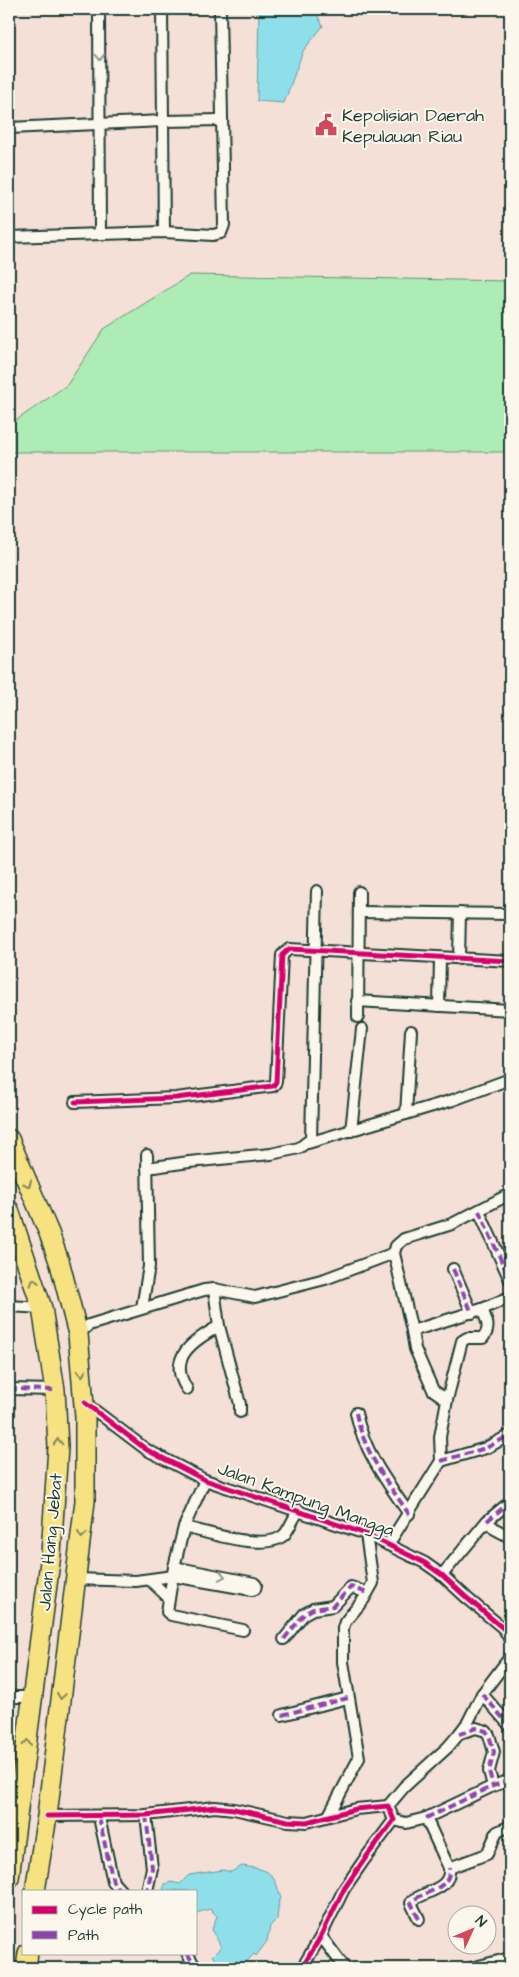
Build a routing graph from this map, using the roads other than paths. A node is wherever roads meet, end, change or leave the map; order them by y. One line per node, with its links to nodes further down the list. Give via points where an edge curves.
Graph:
1 (99, 9): 6 (street, one-way to 6)
2 (162, 9): 4 (street)
3 (220, 9): 5 (street)
4 (162, 120): 5 (street); 6 (street); 8 (street)
5 (222, 120): 8 (street, via 224,230 213,235)
6 (101, 124): 7 (street); 9 (street)
7 (9, 128)
8 (164, 232): 9 (street)
9 (100, 233): 10 (street)
10 (9, 238)
11 (317, 891): 16 (street)
12 (359, 892): 13 (street)
13 (359, 912): 14 (street); 17 (street)
14 (460, 913): 15 (street); 19 (street)
15 (510, 914)
16 (316, 949): 17 (street); 28 (street, via 290,949 282,955 278,1062 273,1086 176,1098); 32 (street, via 311,1139)
17 (358, 954): 18 (street); 21 (street)
18 (440, 958): 19 (street); 22 (street)
19 (459, 959): 20 (street)
20 (510, 961)
21 (357, 1002): 22 (street); 24 (street)
22 (439, 1006): 23 (street)
23 (510, 1010)
24 (358, 1017)
25 (362, 1029): 30 (street)
26 (411, 1030): 29 (street)
27 (510, 1078): 29 (street)
28 (75, 1102)
29 (406, 1114): 30 (street)
30 (351, 1131): 32 (street)
31 (9, 1139): 36 (highway, one-way to 36)
32 (308, 1143): 34 (street, via 271,1154)
33 (146, 1155): 34 (street)
34 (147, 1168): 46 (street, via 148,1266)
35 (510, 1194): 37 (street)
36 (38, 1207): 38 (highway); 51 (highway, via 60,1264)
37 (479, 1211): 39 (street, via 452,1224 404,1239); 41 (street)
38 (10, 1214): 45 (highway, Jalan Hang Jebat, one-way to 38)
39 (394, 1253): 42 (street, via 324,1279 254,1296); 50 (street)
40 (453, 1269): 48 (street)
41 (510, 1280)
42 (214, 1289): 46 (street); 49 (street)
43 (510, 1296): 47 (street)
44 (9, 1306): 45 (street)
45 (42, 1308): 54 (highway, Jalan Hang Jebat)
46 (142, 1308): 51 (street, via 89,1325)
47 (482, 1309): 48 (street); 55 (street, via 488,1324 487,1332 482,1338 462,1341)
48 (472, 1313): 50 (street)
49 (219, 1326): 53 (street, via 187,1347 180,1370 181,1380); 57 (street)
50 (412, 1331): 55 (street, via 415,1348 433,1390)
51 (78, 1334): 56 (highway, one-way to 56)
52 (9, 1389): 54 (street)
53 (187, 1389)
54 (55, 1390): 83 (highway, Jalan Hang Jebat, one-way to 54, via 56,1502)
55 (447, 1400): 60 (street, via 440,1437)
56 (85, 1403): 61 (street, Jalan Kampung Mangga, via 147,1450); 72 (highway, one-way to 72, via 85,1502)
57 (240, 1412)
58 (356, 1413): 64 (street, via 368,1451)
59 (510, 1435): 60 (street, via 486,1448)
60 (441, 1461): 64 (street)
61 (205, 1480): 63 (street, Jalan Kampung Mangga); 66 (street)
62 (510, 1502): 65 (street)
63 (299, 1510): 66 (street, via 285,1534 277,1540 250,1543); 67 (street, Jalan Kampung Mangga)
64 (409, 1514): 69 (street)
65 (487, 1521): 68 (street); 71 (street)
66 (184, 1527): 70 (street)
67 (366, 1534): 69 (street, Jalan Kampung Mangga); 74 (street, via 373,1579)
68 (510, 1537)
69 (388, 1545): 71 (street, Jalan Kampung Mangga)
70 (174, 1571): 70 (street, one-way to 70, via 254,1583 256,1585 252,1590); 73 (street); 75 (street)
71 (442, 1575): 76 (street, Jalan Kampung Mangga)
72 (76, 1578): 73 (street); 93 (highway, one-way to 93)
73 (150, 1580): 75 (street)
74 (367, 1593): 78 (street, via 351,1588 333,1606 313,1609 304,1614); 84 (street, via 343,1628 342,1662)
75 (169, 1598): 77 (street, via 167,1612 171,1615)
76 (507, 1627): 79 (street, Jalan Kampung Mangga)
77 (242, 1630)
78 (284, 1639)
79 (510, 1640)
80 (510, 1657): 81 (street)
81 (482, 1694): 86 (street); 87 (street)
82 (9, 1697): 83 (street)
83 (34, 1697): 97 (highway, Jalan Hang Jebat, one-way to 83)
84 (348, 1698): 85 (street); 92 (street, via 359,1758)
85 (282, 1715)
86 (510, 1726)
87 (459, 1734): 89 (street, via 476,1728 490,1735 494,1752 489,1771); 90 (street)
88 (510, 1780): 89 (street)
89 (493, 1786): 95 (street)
90 (388, 1806): 92 (street); 96 (street)
91 (146, 1815): 92 (street, via 215,1806 288,1821 318,1821); 94 (street); 103 (street, via 152,1868)
92 (329, 1815)
93 (47, 1816): 94 (street); 101 (highway)
94 (99, 1817): 102 (street, via 113,1882)
95 (426, 1818): 96 (street, via 406,1823); 99 (street)
96 (394, 1820): 105 (street, via 344,1889)
97 (12, 1823): 100 (highway, Jalan Hang Jebat)
98 (510, 1826): 99 (street, via 497,1832 487,1854)
99 (449, 1868): 104 (street, via 448,1880 412,1901)
100 (9, 1878)
101 (35, 1890)
102 (120, 1890)
103 (147, 1890)
104 (419, 1919)
105 (321, 1936): 111 (street); 112 (street)
106 (28, 1954): 109 (highway)
107 (188, 1954): 110 (street)
108 (510, 1958): 113 (street)
109 (26, 1968)
110 (196, 1968)
111 (302, 1968)
112 (345, 1968)
113 (471, 1968)

